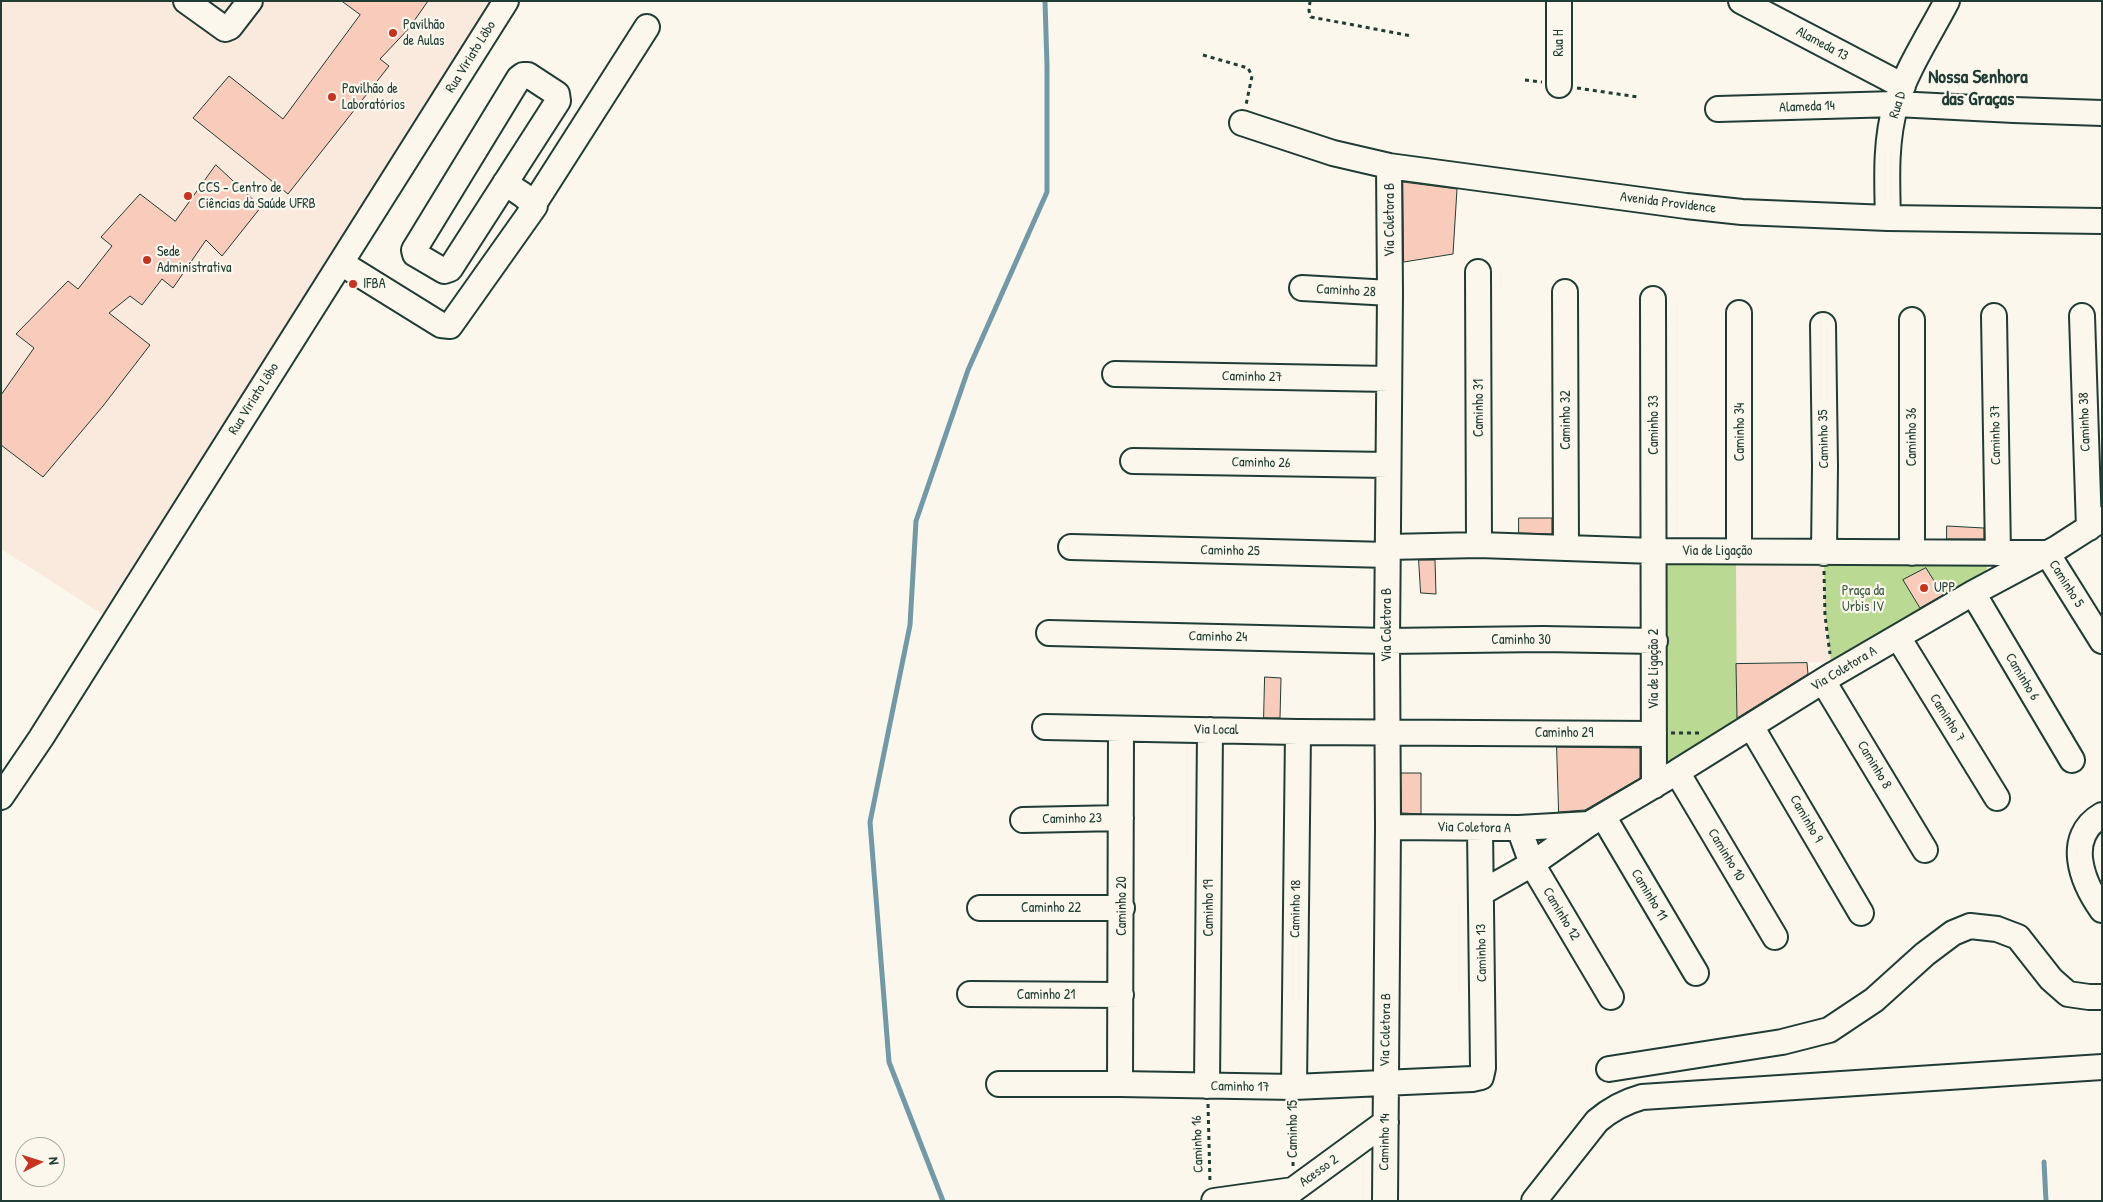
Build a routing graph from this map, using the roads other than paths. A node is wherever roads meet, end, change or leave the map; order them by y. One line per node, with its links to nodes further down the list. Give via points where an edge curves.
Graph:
1 (250, 1): 6 (street, via 227,29 223,29)
2 (506, 1): 18 (street, Rua Viriato Lôbo)
3 (1559, 1): 8 (street, Rua H)
4 (1741, 1): 9 (street, Alameda 13)
5 (1947, 1): 9 (street, Rua D)
6 (200, 5)
7 (648, 27): 15 (street)
8 (1560, 85)
9 (1899, 95): 10 (street, Alameda 14); 11 (street, Alameda 14, via 2014,110); 16 (street, Rua D, via 1889,142)
10 (1718, 109)
11 (2102, 112)
12 (1242, 123): 13 (street, Avenida Providence, via 1333,153)
13 (1389, 166): 16 (street, Avenida Providence, via 1742,212); 22 (street, Via Coletora B)
14 (505, 183): 14 (street, via 448,270 442,270 413,252 519,78 525,74 559,98); 15 (street)
15 (534, 204): 18 (street, via 450,326 441,325)
16 (1888, 218): 17 (street, Avenida Providence)
17 (2102, 221)
18 (341, 263): 61 (street, Rua Viriato Lôbo)
19 (1478, 272): 34 (street, Caminho 31)
20 (1302, 288): 22 (street, Caminho 28)
21 (1565, 292): 36 (street, Caminho 32)
22 (1390, 293): 30 (street, Via Coletora B)
23 (1653, 299): 38 (street, Caminho 33)
24 (1739, 313): 39 (street, Caminho 34)
25 (1994, 316): 41 (street, Caminho 37)
26 (2082, 316): 33 (street, Caminho 38)
27 (1912, 320): 43 (street, Caminho 36)
28 (1823, 325): 40 (street, Caminho 35)
29 (1114, 374): 30 (street, Caminho 27)
30 (1389, 379): 32 (street, Via Coletora B)
31 (1133, 461): 32 (street, Caminho 26)
32 (1388, 465): 37 (street, Via Coletora B)
33 (2095, 524): 42 (street, Via Coletora A)
34 (1480, 545): 36 (street, Via de Ligação); 37 (street, Via de Ligação)
35 (1071, 547): 37 (street, Caminho 25)
36 (1566, 548): 38 (street, Via de Ligação)
37 (1388, 551): 47 (street, Via Coletora B)
38 (1654, 551): 39 (street, Via de Ligação); 48 (street, Via de Ligação 2)
39 (1739, 551): 40 (street, Via de Ligação)
40 (1824, 553): 43 (street, Via de Ligação)
41 (1998, 553): 42 (street, Via de Ligação); 43 (street, Via de Ligação)
42 (2047, 553): 44 (street, Via Coletora A); 49 (street, Caminho 5)
43 (1912, 554)
44 (1973, 593): 46 (street, Via Coletora A); 58 (street, Caminho 6)
45 (1049, 632): 47 (street, Caminho 24)
46 (1898, 637): 50 (street, Via Coletora A); 62 (street, Caminho 7)
47 (1387, 641): 48 (street, Caminho 30, via 1543,639); 56 (street, Via Coletora B)
48 (1654, 642): 57 (street, Via de Ligação 2)
49 (2102, 642)
50 (1829, 677): 53 (street, Via Coletora A); 70 (street, Caminho 8)
51 (1045, 727): 52 (street, Via Local)
52 (1121, 728): 54 (street, Via Local); 64 (street, Caminho 20)
53 (1746, 729): 59 (street, Via Coletora A); 76 (street, Caminho 9)
54 (1210, 730): 55 (street, Via Local); 89 (street, Caminho 19)
55 (1298, 732): 56 (street, Via Local); 90 (street, Caminho 18)
56 (1388, 732): 57 (street, Caminho 29); 67 (street, Via Coletora B)
57 (1654, 734): 60 (street, Via de Ligação 2)
58 (2072, 760)
59 (1677, 772): 60 (street, Via Coletora A); 77 (street, Caminho 10)
60 (1654, 786): 66 (street, Via Coletora A)
61 (1, 797)
62 (1996, 798)
63 (2102, 815): 75 (street, via 2086,829 2079,858 2085,882)
64 (1121, 818): 65 (street, Caminho 23); 74 (street, Caminho 20)
65 (1023, 820)
66 (1596, 820): 68 (street, Via Coletora A); 71 (street, Via Coletora A); 78 (street, Caminho 11)
67 (1388, 826): 69 (street, Via Coletora A); 88 (street, Via Coletora B)
68 (1519, 828): 69 (street, Via Coletora A); 71 (street, Caminho 12)
69 (1480, 829): 72 (street, Caminho 13)
70 (1925, 850)
71 (1532, 864): 72 (street, Via Coletora A); 81 (street, Caminho 12)
72 (1481, 893): 85 (street, Caminho 13)
73 (980, 908): 74 (street, Caminho 22)
74 (1122, 908): 80 (street, Caminho 20)
75 (2102, 910)
76 (1861, 913)
77 (1775, 937)
78 (1696, 973)
79 (970, 994): 80 (street, Caminho 21)
80 (1121, 995): 87 (street, Caminho 20)
81 (1611, 997)
82 (2102, 997): 84 (street, via 2068,994 2051,979 2018,937 1997,929 1970,926 1953,933 1886,991 1829,1030 1782,1042)
83 (2102, 1067): 95 (street, via 1642,1097 1609,1111 1597,1121)
84 (1609, 1069)
85 (1481, 1077): 88 (street, Caminho 17)
86 (999, 1084): 87 (street, Caminho 17)
87 (1120, 1084): 89 (street, Caminho 17)
88 (1386, 1084): 90 (street, Caminho 17); 91 (street, Caminho 14)
89 (1207, 1086): 90 (street, Caminho 17)
90 (1294, 1087)
91 (1386, 1122): 92 (street, Acesso 2); 94 (street, Caminho 14)
92 (1293, 1195): 93 (street, Acesso 2)
93 (1212, 1196)
94 (1385, 1201)
95 (1534, 1201)

